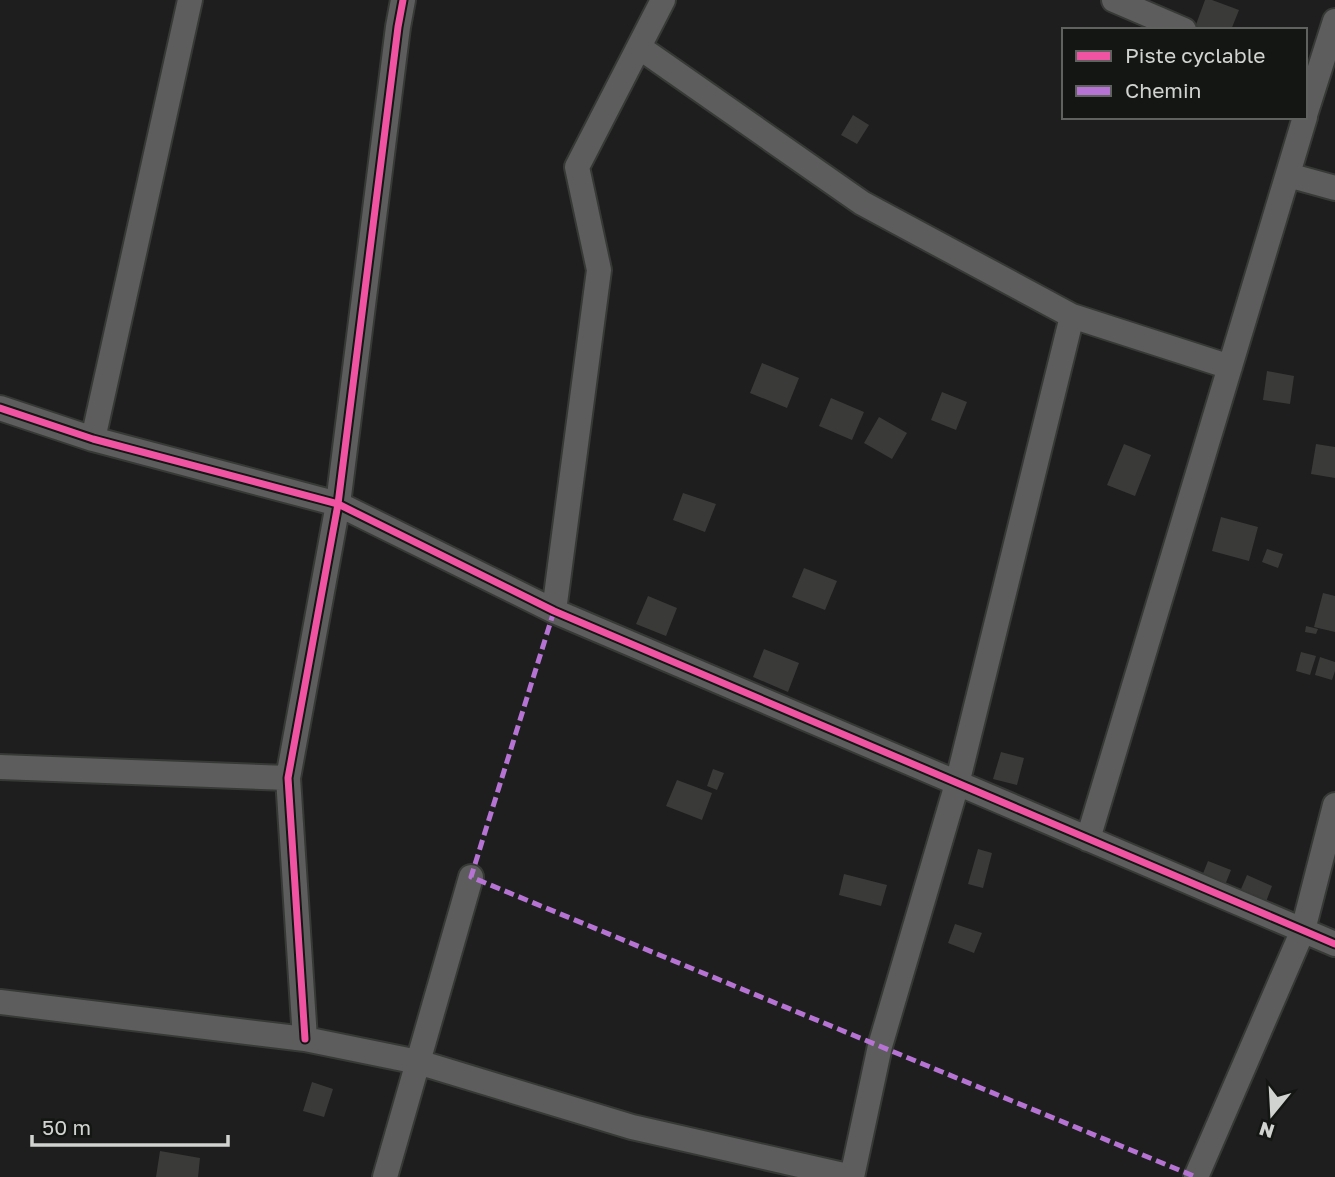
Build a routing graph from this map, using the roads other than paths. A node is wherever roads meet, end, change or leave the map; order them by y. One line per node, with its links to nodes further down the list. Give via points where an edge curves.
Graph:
1 (190, 0): 16 (street)
2 (403, 0): 17 (street)
3 (663, 0): 7 (street)
4 (1114, 0): 6 (street)
5 (1335, 21): 8 (street)
6 (1179, 28)
7 (639, 47): 13 (street, via 862,203); 18 (street, via 577,166 599,270)
8 (1310, 83): 9 (street)
9 (1307, 103)
10 (1304, 119): 11 (street)
11 (1288, 175): 12 (street); 14 (street)
12 (1335, 188)
13 (1072, 316): 14 (street); 21 (street)
14 (1230, 367): 23 (street)
15 (0, 408): 16 (street)
16 (93, 439): 17 (street)
17 (338, 504): 18 (street); 20 (street)
18 (554, 611): 21 (street)
19 (0, 767): 20 (street)
20 (288, 778): 28 (street)
21 (957, 784): 23 (street); 31 (street, via 880,1046)
22 (1335, 805): 25 (street)
23 (1088, 839): 25 (street)
24 (471, 877): 29 (street)
25 (1303, 930): 26 (street); 32 (street)
26 (1335, 944)
27 (0, 1002): 28 (street)
28 (305, 1039): 29 (street)
29 (418, 1062): 30 (street); 31 (street, via 632,1128)
30 (385, 1177)
31 (852, 1177)
32 (1196, 1177)

